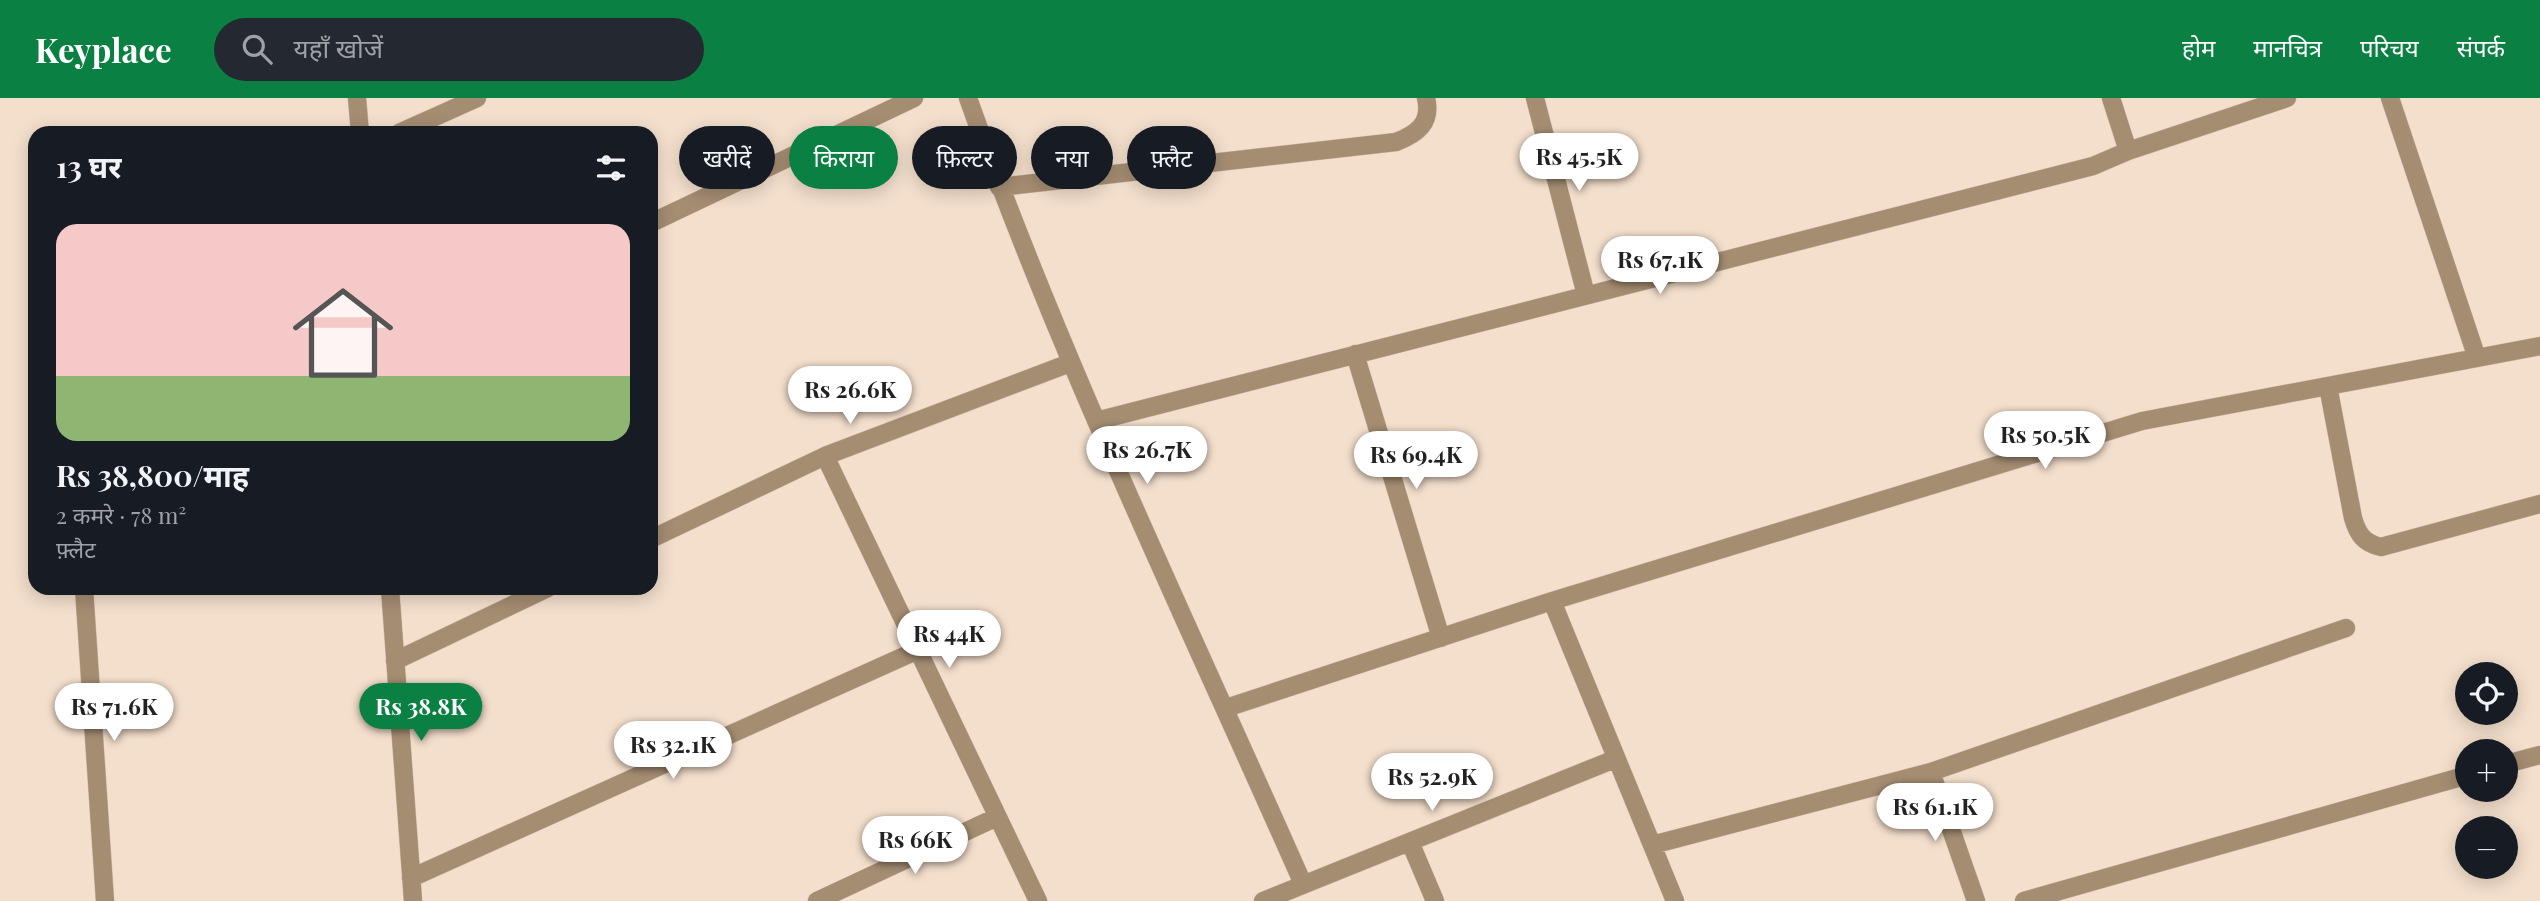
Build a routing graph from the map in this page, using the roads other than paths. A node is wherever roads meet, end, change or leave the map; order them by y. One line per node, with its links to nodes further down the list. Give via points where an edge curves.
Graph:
1 (357, 98): 10 (street)
2 (477, 98): 11 (street)
3 (914, 98): 16 (street)
4 (968, 98): 12 (street)
5 (1535, 98): 17 (street)
6 (2111, 98): 13 (street)
7 (2287, 98): 13 (street)
8 (2390, 98): 20 (street)
9 (1432, 99): 14 (street, via 1427,119 1416,135 1396,142)
10 (359, 126)
11 (415, 126)
12 (978, 126)
13 (2128, 151): 17 (street, via 2092,166)
14 (1017, 185)
15 (1000, 189): 21 (street)
16 (658, 220)
17 (1586, 295): 19 (street)
18 (2540, 346): 20 (street)
19 (1355, 354): 23 (street); 32 (street)
20 (2477, 358): 22 (street)
21 (1070, 363): 23 (street); 24 (street)
22 (2328, 386): 25 (street, via 2353,518 2357,533 2367,543 2381,547); 30 (street, via 2141,421)
23 (1096, 421): 35 (street)
24 (825, 456): 26 (street); 33 (street)
25 (2540, 504)
26 (658, 536)
27 (84, 595): 46 (street)
28 (390, 595): 34 (street)
29 (533, 595): 34 (street)
30 (1552, 601): 32 (street); 37 (street)
31 (2346, 628): 39 (street)
32 (1441, 638): 35 (street)
33 (918, 650): 41 (street); 44 (street)
34 (395, 661): 44 (street)
35 (1226, 708): 45 (street)
36 (2540, 755): 38 (street)
37 (1615, 760): 42 (street); 43 (street)
38 (2518, 761)
39 (1931, 772): 43 (street); 53 (street)
40 (2455, 779): 54 (street)
41 (998, 817): 48 (street); 49 (street)
42 (1410, 842): 45 (street); 51 (street)
43 (1652, 845): 52 (street)
44 (411, 878): 47 (street)
45 (1303, 884): 50 (street)
46 (105, 901)
47 (413, 901)
48 (817, 901)
49 (1038, 901)
50 (1263, 901)
51 (1435, 901)
52 (1675, 901)
53 (1976, 901)
54 (2024, 901)

